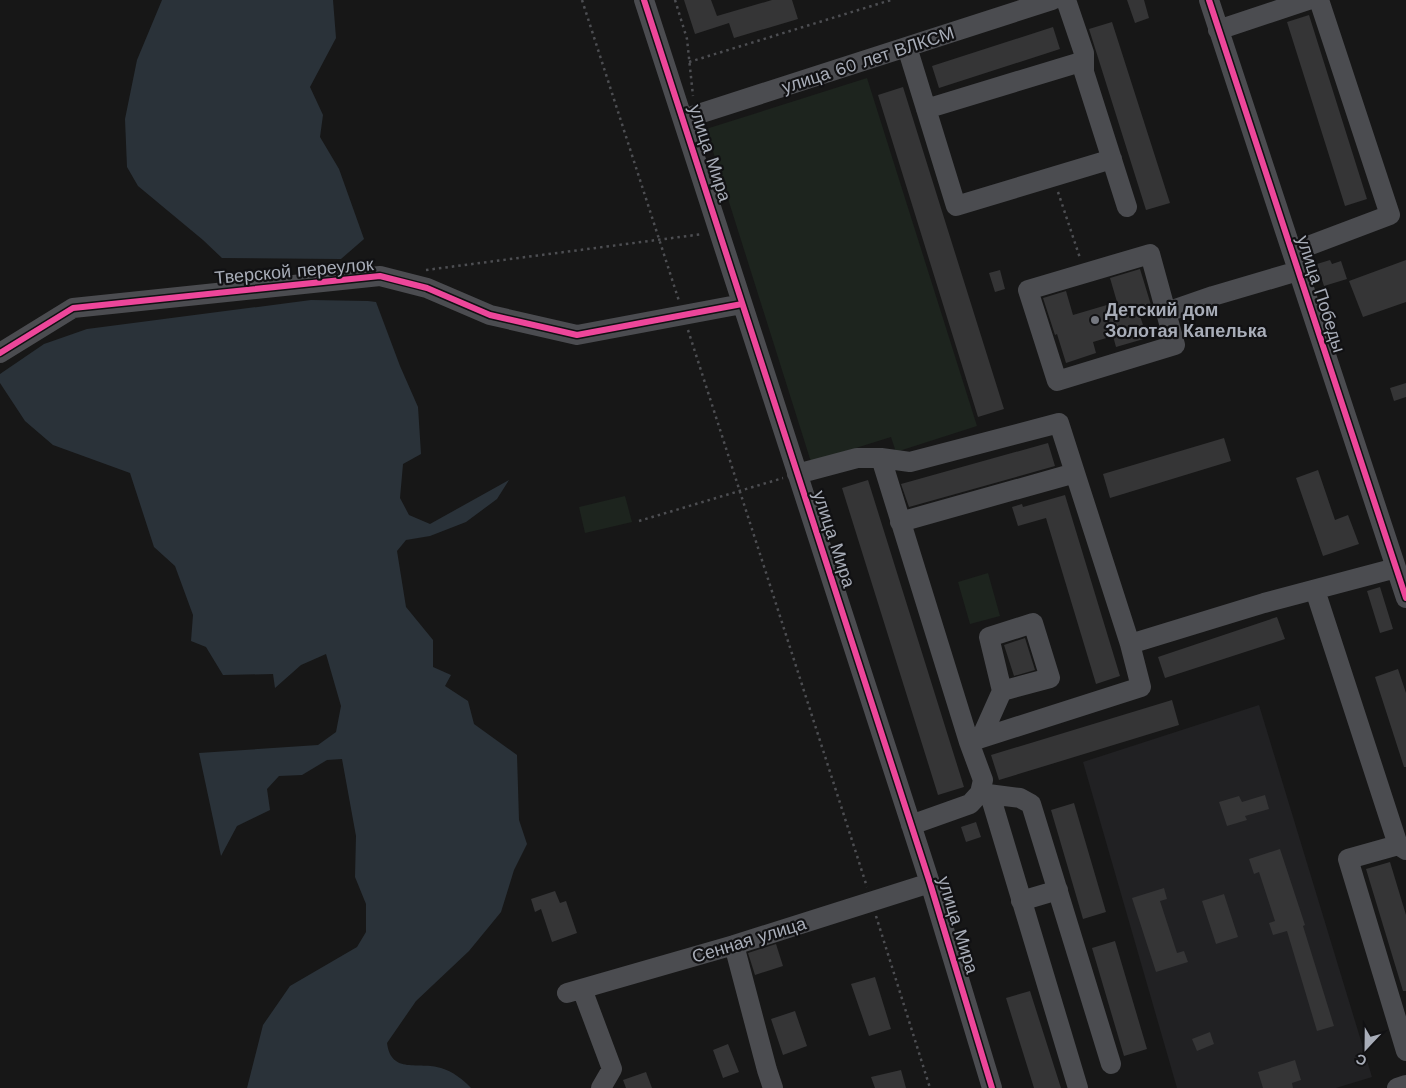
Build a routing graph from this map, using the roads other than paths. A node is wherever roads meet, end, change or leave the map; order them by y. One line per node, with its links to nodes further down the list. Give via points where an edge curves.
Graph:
1 (644, 0): 11 (street, улица Мира)
2 (1052, 0): 8 (street, улица 60 лет ВЛКСМ)
3 (1066, 0): 9 (street)
4 (1209, 0): 7 (street, улица Победы)
5 (1308, 0): 7 (street)
6 (1319, 0): 14 (street, via 1390,215)
7 (1218, 30): 14 (street, улица Победы)
8 (907, 47): 10 (street); 11 (street, улица 60 лет ВЛКСМ)
9 (1084, 61): 10 (street); 12 (street, via 1084,72)
10 (926, 109): 12 (street, via 956,206)
11 (689, 117): 15 (street, улица Мира)
12 (1112, 159): 13 (street)
13 (1127, 207)
14 (1295, 262): 16 (street); 22 (street, улица Победы)
15 (742, 304): 17 (street, Тверской переулок, via 577,335 490,315 427,288 380,276 73,308); 20 (street, улица Мира)
16 (1167, 312): 16 (street, via 1175,345 1057,381 1028,290 1150,254)
17 (0, 353)
18 (880, 458): 19 (street, via 910,462 1059,423); 20 (street, via 857,458); 21 (street)
19 (1075, 473): 21 (street); 25 (street)
20 (797, 474): 29 (street, улица Мира)
21 (900, 522): 27 (street)
22 (1396, 568): 23 (street); 24 (street, улица Победы)
23 (1315, 590): 25 (street); 30 (street)
24 (1406, 598)
25 (1130, 644): 27 (street, via 1141,686)
26 (1002, 691): 27 (street)
27 (975, 740): 28 (street)
28 (985, 794): 29 (street, via 970,804); 32 (street, via 1020,798 1031,804); 33 (street)
29 (911, 825): 31 (street, улица Мира)
30 (1402, 848): 35 (street, via 1348,859)
31 (930, 883): 34 (street, Сенная улица); 40 (street, улица Мира)
32 (1058, 890): 33 (street); 36 (street)
33 (1021, 901): 41 (street)
34 (734, 945): 38 (street, Сенная улица, via 575,991 612,1069); 39 (street)
35 (1406, 1051)
36 (1111, 1064)
37 (1406, 1085): 42 (street)
38 (601, 1088)
39 (773, 1088)
40 (992, 1088)
41 (1078, 1088)
42 (1397, 1088)

